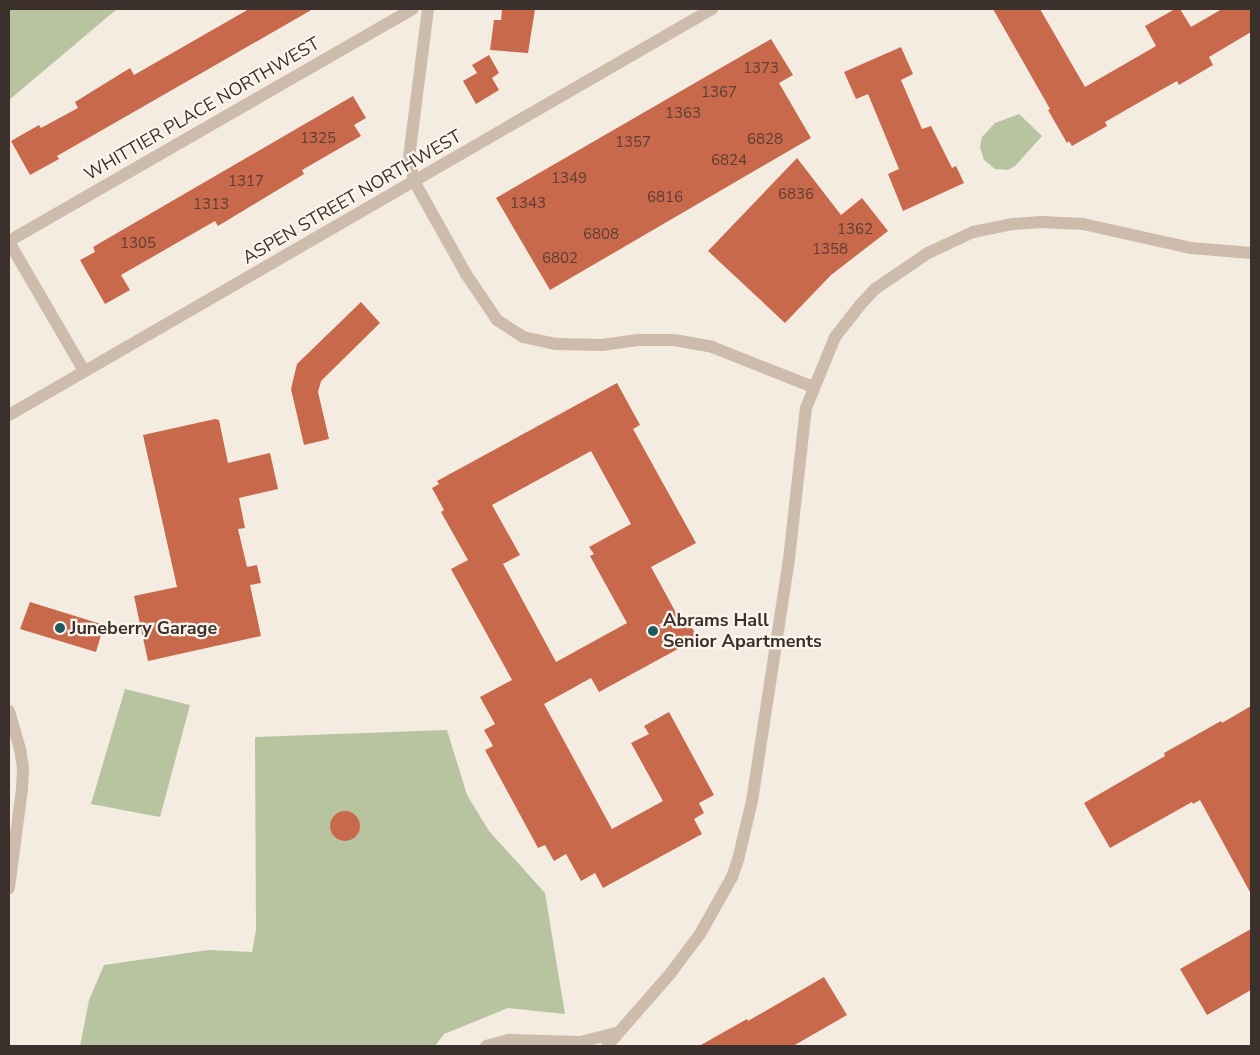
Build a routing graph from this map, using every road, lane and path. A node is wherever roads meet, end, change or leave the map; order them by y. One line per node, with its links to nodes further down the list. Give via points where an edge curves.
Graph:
1 (413, 9): 5 (street, WHITTIER PLACE NORTHWEST)
2 (428, 9): 4 (street, via 409,157)
3 (712, 9): 4 (street, ASPEN STREET NORTHWEST)
4 (414, 181): 7 (street, ASPEN STREET NORTHWEST); 8 (street, via 466,274 497,320 523,337 556,344 602,345 674,340 712,347)
5 (9, 241): 7 (street)
6 (1251, 253): 8 (street, via 1191,248 1072,223 1023,223 973,232 928,253 875,288 835,338)
7 (84, 371): 9 (street, ASPEN STREET NORTHWEST)
8 (813, 387): 12 (street, via 806,408 791,544 752,801 740,854 732,877 700,934 670,974)
9 (9, 415)
10 (9, 711): 11 (street, via 23,769)
11 (9, 888)
12 (617, 1033): 13 (street); 15 (street)
13 (566, 1044): 14 (street, via 509,1040)
14 (486, 1046)
15 (607, 1046)

